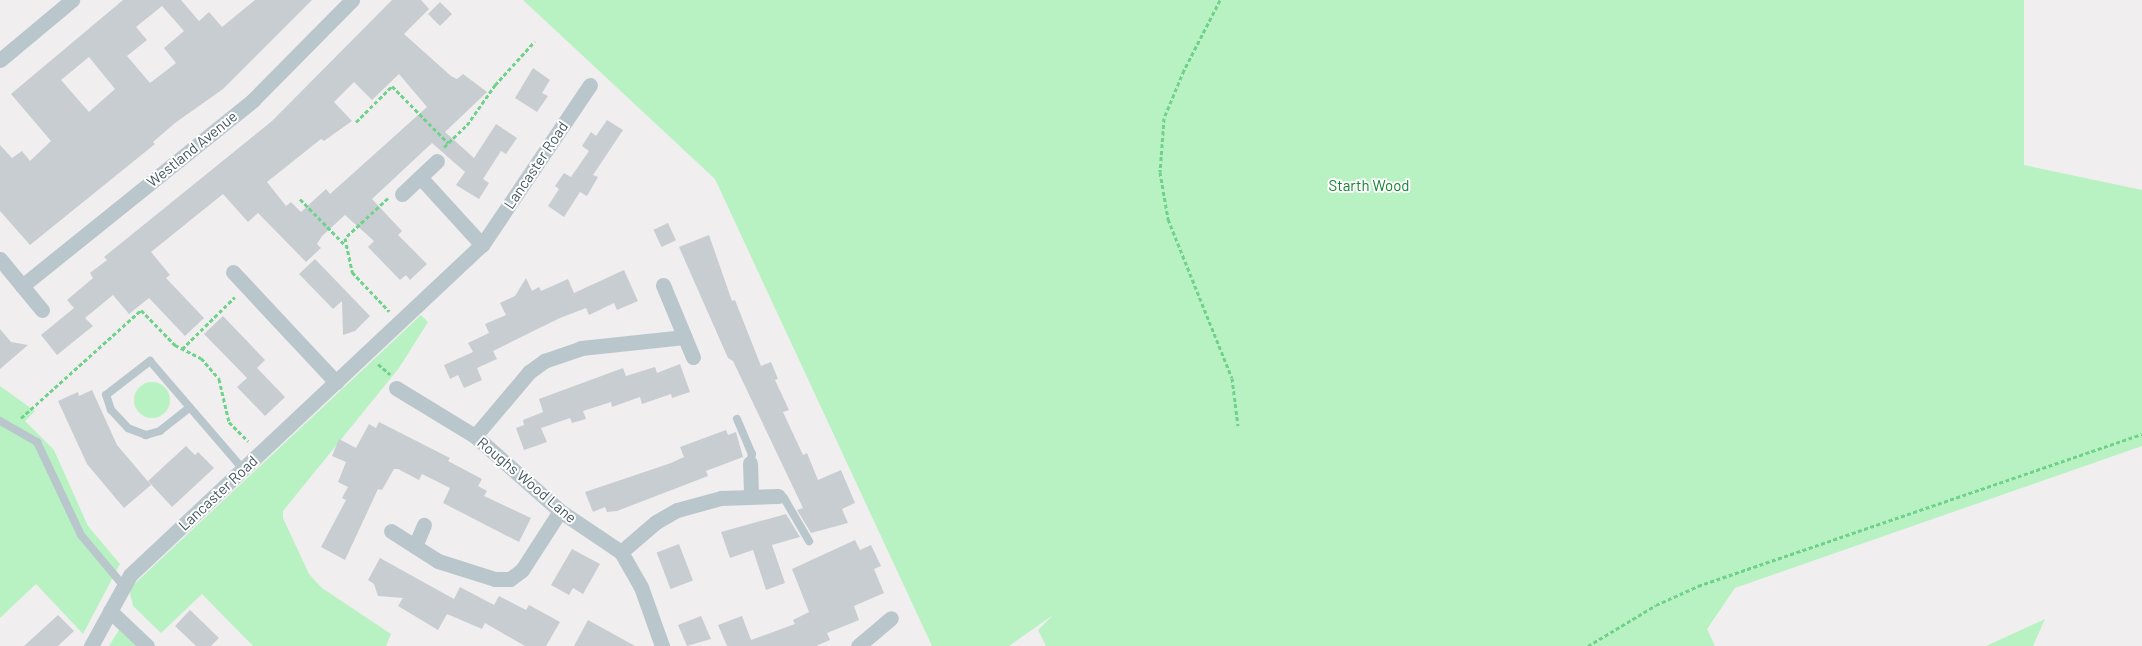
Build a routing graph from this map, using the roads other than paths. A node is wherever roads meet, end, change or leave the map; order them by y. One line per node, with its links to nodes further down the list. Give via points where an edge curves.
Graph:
1 (72, 0): 3 (street)
2 (352, 0): 12 (street, Westland Avenue, via 253,100)
3 (0, 60)
4 (590, 84): 8 (street, Lancaster Road)
5 (437, 161): 6 (street)
6 (420, 177): 7 (street); 8 (street)
7 (402, 194)
8 (482, 245): 16 (street, Lancaster Road)
9 (0, 258): 12 (street)
10 (233, 272): 16 (street)
11 (663, 285): 14 (street)
12 (22, 286): 13 (street)
13 (42, 310)
14 (684, 337): 15 (street); 21 (street, via 582,348 544,361 529,372)
15 (693, 357)
16 (336, 382): 23 (street, Lancaster Road)
17 (396, 388): 21 (street, Roughs Wood Lane)
18 (189, 408): 18 (lane, via 150,361 106,395 111,410 128,428 146,435 160,431); 23 (lane)
19 (737, 420): 22 (lane, via 752,454)
20 (0, 421): 32 (lane, via 37,442 81,535)
21 (475, 436): 26 (street, Roughs Wood Lane)
22 (750, 463): 24 (street)
23 (243, 469): 32 (street, Lancaster Road)
24 (752, 494): 25 (street); 31 (street, via 699,502 676,510 656,522)
25 (778, 496): 29 (lane, via 784,498)
26 (560, 511): 30 (street, via 522,570 510,578 495,579 438,561); 31 (street, Roughs Wood Lane)
27 (424, 525): 30 (street)
28 (391, 531): 30 (street)
29 (809, 541)
30 (415, 546)
31 (621, 552): 37 (street, Roughs Wood Lane, via 641,586)
32 (122, 584): 33 (street, Lancaster Road)
33 (110, 611): 35 (street, Lancaster Road); 36 (street)
34 (891, 618): 38 (street)
35 (91, 646)
36 (147, 646)
37 (662, 646)
38 (858, 646)

